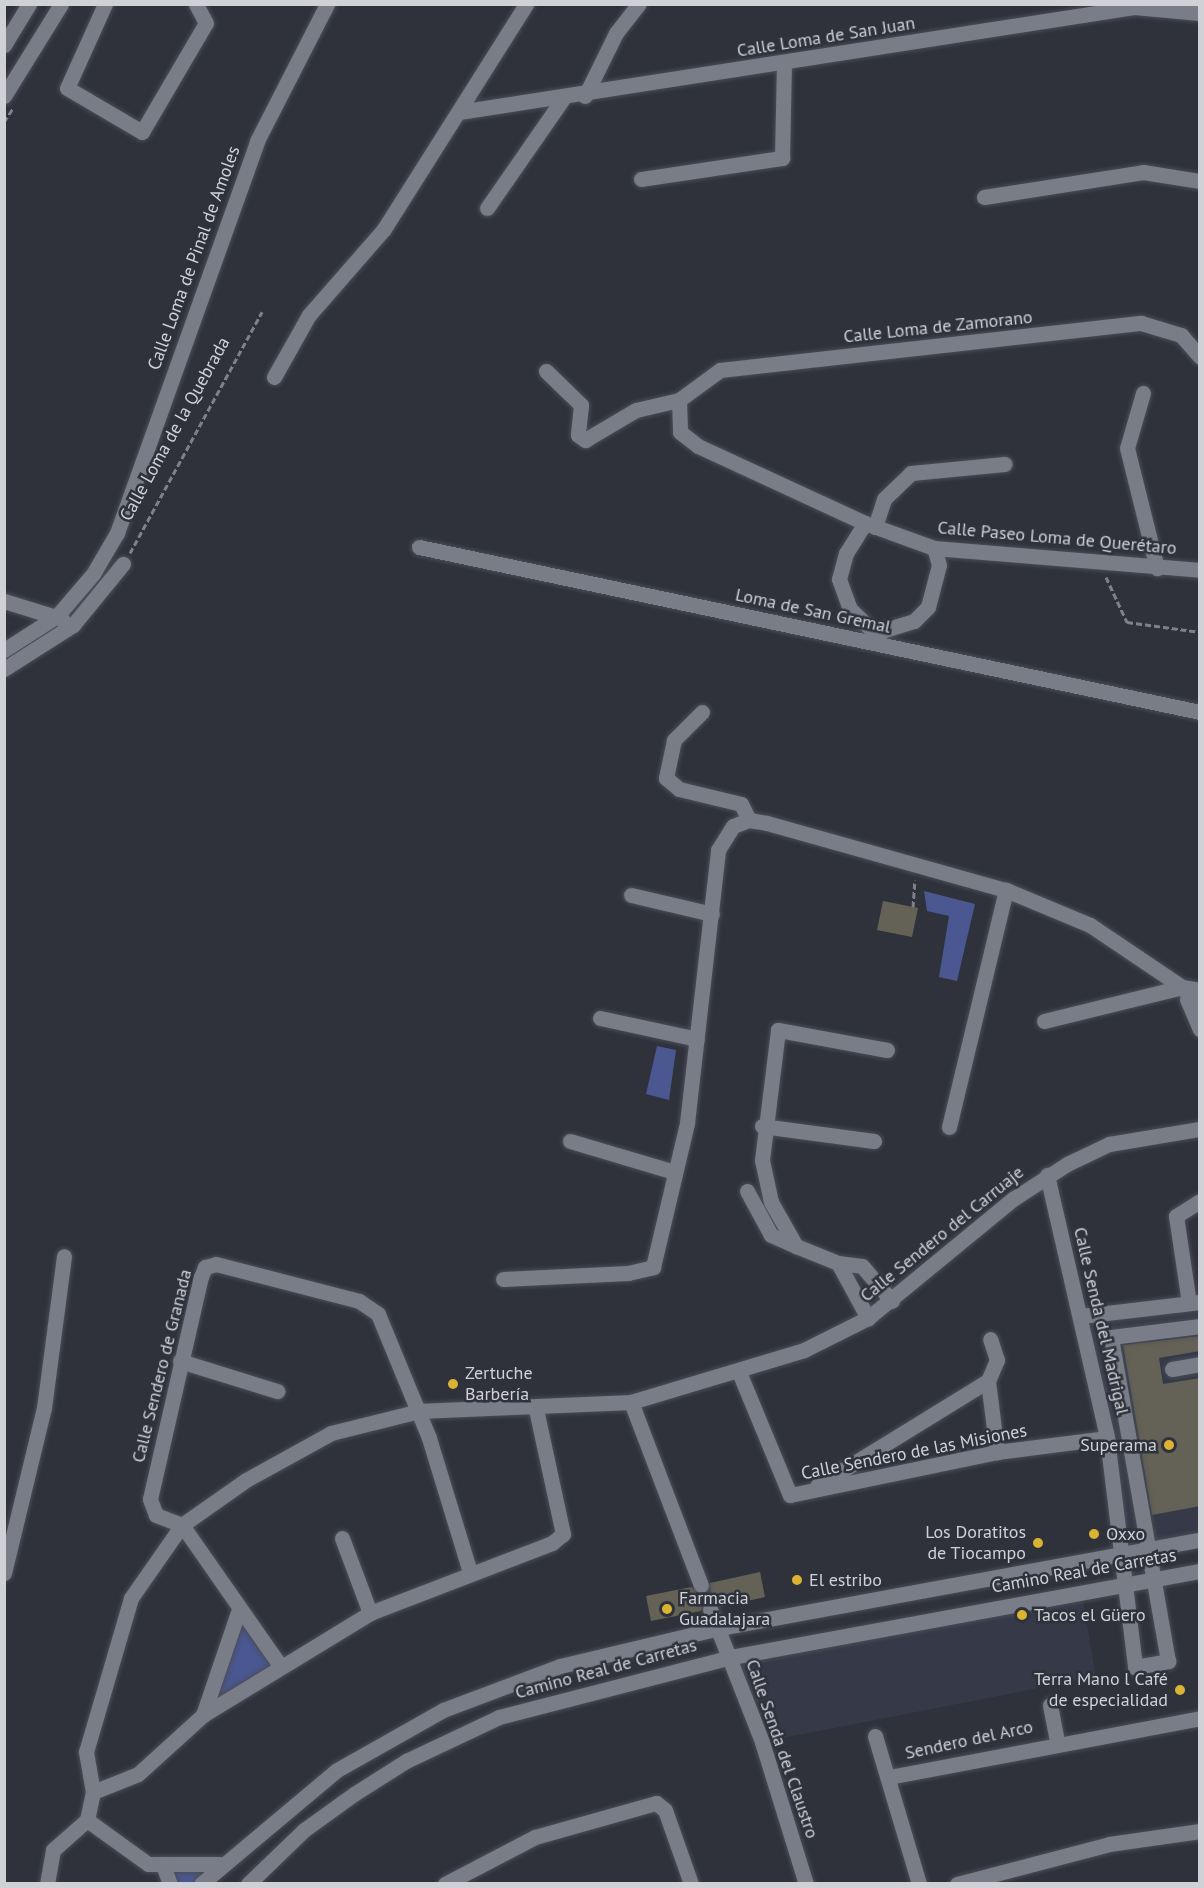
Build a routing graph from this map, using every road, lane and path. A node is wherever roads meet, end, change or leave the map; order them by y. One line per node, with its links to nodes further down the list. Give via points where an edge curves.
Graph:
1 (29, 4): 9 (street)
2 (61, 4): 11 (street)
3 (105, 4): 4 (street, via 67,88 142,132 206,23)
4 (196, 4)
5 (327, 4): 27 (street, Calle Loma de Pinal de Amoles, via 257,141)
6 (526, 4): 14 (street)
7 (639, 4): 12 (street, via 616,33)
8 (1200, 13): 10 (street, Calle Loma de San Juan, via 1134,7)
9 (4, 45)
10 (784, 64): 12 (street, Calle Loma de San Juan); 15 (street, via 782,158)
11 (4, 96)
12 (585, 96): 13 (street, Calle Loma de San Juan)
13 (562, 100): 14 (street, Calle Loma de San Juan); 18 (street)
14 (459, 112): 22 (street, via 384,229 309,315)
15 (641, 179)
16 (1200, 182): 17 (street, via 1143,172)
17 (984, 197)
18 (487, 208)
19 (262, 312): 32 (path, Calle Loma de la Quebrada)
20 (1200, 357): 24 (street, Calle Loma de Zamorano, via 1181,335 1142,323 720,370)
21 (546, 371): 24 (street, via 581,405 578,435 585,440 636,410)
22 (274, 377)
23 (1143, 393): 33 (street, via 1127,448)
24 (679, 400): 26 (street, Calle Paseo Loma de Querétaro, via 680,432 698,446)
25 (1005, 464): 26 (street, via 911,473 884,499)
26 (870, 525): 29 (street, Calle Paseo Loma de Querétaro); 39 (street, via 846,553 839,579 850,609)
27 (117, 534): 30 (street, Calle Loma de la Quebrada); 32 (street, Calle Loma de la Quebrada)
28 (419, 547): 39 (street, Loma de San Gremal)
29 (934, 548): 31 (street, Calle Paseo Loma de Querétaro); 39 (street, via 939,565 928,607 914,621)
30 (104, 555): 32 (street); 36 (street)
31 (1100, 563): 33 (street, Calle Paseo Loma de Querétaro); 38 (path, via 1127,622)
32 (123, 564): 37 (street)
33 (1157, 568): 34 (street, Calle Paseo Loma de Querétaro)
34 (1200, 570)
35 (4, 601): 36 (street)
36 (57, 616): 37 (street); 40 (street)
37 (73, 625): 41 (street)
38 (1200, 632)
39 (873, 638): 43 (street, Loma de San Gremal)
40 (4, 650)
41 (4, 669)
42 (702, 712): 44 (street, via 674,740 666,778 679,789 741,804)
43 (1200, 712)
44 (749, 820): 46 (street); 49 (street, via 733,826 721,839)
45 (914, 883): 48 (path)
46 (1006, 890): 50 (street, via 1090,925); 59 (street)
47 (631, 895): 49 (street)
48 (913, 907)
49 (712, 914): 56 (street)
50 (1182, 987): 51 (street); 52 (street); 54 (street); 55 (street)
51 (1200, 990)
52 (1200, 1008)
53 (600, 1018): 56 (street)
54 (1044, 1021)
55 (1200, 1029)
56 (698, 1039): 63 (street, via 687,1123)
57 (887, 1050): 58 (street, via 778,1029)
58 (762, 1126): 62 (street); 67 (street, via 763,1178)
59 (949, 1126)
60 (1200, 1129): 64 (street, Calle Sendero del Carruaje, via 1109,1144)
61 (570, 1141): 63 (street)
62 (874, 1141)
63 (671, 1171): 70 (street, via 653,1267 628,1273)
64 (1047, 1175): 71 (street, Calle Sendero del Carruaje); 73 (street, Calle Senda del Madrigal)
65 (747, 1191): 67 (street, via 771,1235)
66 (1200, 1201): 72 (street, via 1176,1216)
67 (796, 1246): 69 (street)
68 (64, 1256): 89 (street, via 44,1408)
69 (838, 1263): 71 (street, via 867,1269); 74 (street)
70 (503, 1279)
71 (892, 1301): 74 (street, Calle Sendero del Carruaje)
72 (1195, 1302): 73 (street)
73 (1081, 1316): 86 (street, Calle Senda del Madrigal)
74 (868, 1318): 80 (street, Calle Sendero del Carruaje, via 804,1350)
75 (1200, 1326): 93 (street, via 1111,1337)
76 (990, 1339): 81 (street, via 997,1360)
77 (180, 1362): 82 (street); 85 (street, Calle Sendero de Granada, via 201,1277 205,1267 216,1264 370,1305); 90 (street, Calle Sendero de Granada, via 150,1499 156,1515)
78 (1200, 1364): 79 (street)
79 (1172, 1369)
80 (739, 1372): 83 (street, Calle Sendero del Carruaje); 88 (street, Calle Sendero de las Misiones, via 784,1488 794,1496)
81 (988, 1381): 87 (street); 88 (street)
82 (277, 1391)
83 (631, 1401): 84 (street, Calle Sendero del Carruaje); 100 (street)
84 (536, 1409): 85 (street, Calle Sendero del Carruaje); 96 (street, via 562,1534 552,1543)
85 (419, 1411): 90 (street, Calle Sendero del Carruaje, via 331,1433 246,1480); 96 (street)
86 (1107, 1438): 87 (street, Calle Sendero de las Misiones); 94 (street, Calle Senda del Madrigal)
87 (997, 1452): 88 (street, Calle Sendero de las Misiones)
88 (807, 1492)
89 (11, 1519): 97 (street)
90 (182, 1525): 101 (street); 113 (street, Calle Sendero del Carruaje, via 132,1598 86,1752)
91 (342, 1538): 103 (street)
92 (1200, 1540): 93 (street, Camino Real de Carretas)
93 (1151, 1549): 94 (street, Camino Real de Carretas); 98 (street)
94 (1118, 1553): 99 (street, Calle Senda del Madrigal); 104 (street, Camino Real de Carretas)
95 (1200, 1571): 98 (street, Camino Real de Carretas)
96 (470, 1572): 103 (street)
97 (4, 1573)
98 (1155, 1579): 99 (street, Camino Real de Carretas); 99 (street, Calle Senda del Madrigal, via 1168,1661 1135,1667)
99 (1121, 1584): 105 (street, Camino Real de Carretas)
100 (701, 1585)
101 (239, 1609): 106 (street); 108 (street)
102 (710, 1609): 104 (street, Calle Senda del Claustro)
103 (370, 1612): 106 (street)
104 (719, 1628): 105 (street, Calle Senda del Claustro); 116 (street, Camino Real de Carretas, via 560,1666 443,1710 337,1770)
105 (730, 1657): 121 (street, Camino Real de Carretas, via 499,1717 406,1761 304,1830); 124 (street, Calle Senda del Claustro)
106 (281, 1667): 108 (street)
107 (1050, 1705): 111 (street, Sendero del Arco)
108 (204, 1715): 113 (street, via 147,1768)
109 (1200, 1718): 111 (street, Sendero del Arco, via 1119,1727)
110 (875, 1736): 112 (street)
111 (1057, 1741): 112 (street, Sendero del Arco)
112 (889, 1777): 125 (street)
113 (93, 1792): 114 (street, Calle Sendero del Carruaje)
114 (87, 1820): 117 (street, via 128,1855); 118 (street, via 53,1850)
115 (1200, 1831): 126 (street, via 1109,1845)
116 (220, 1864): 117 (street); 120 (street, Camino Real de Carretas)
117 (164, 1865): 119 (street)
118 (48, 1884)
119 (170, 1884)
120 (201, 1884)
121 (248, 1884)
122 (446, 1884): 123 (street, via 535,1837 656,1803 668,1816)
123 (691, 1884)
124 (806, 1884)
125 (918, 1884)
126 (957, 1884)

